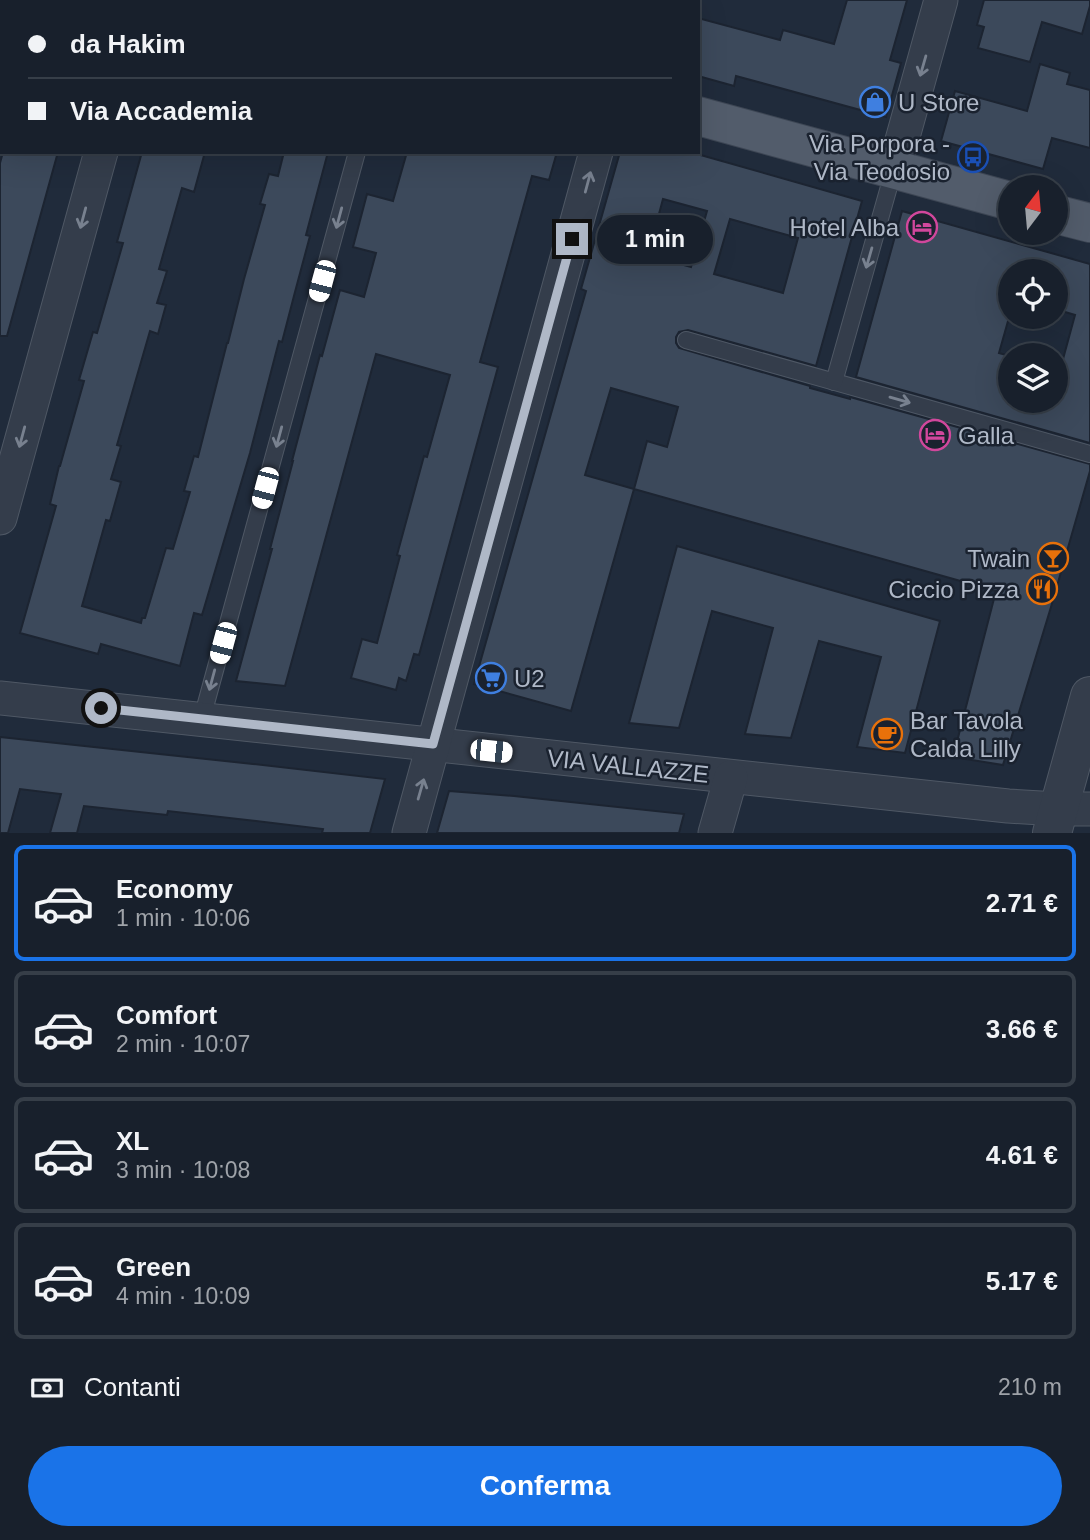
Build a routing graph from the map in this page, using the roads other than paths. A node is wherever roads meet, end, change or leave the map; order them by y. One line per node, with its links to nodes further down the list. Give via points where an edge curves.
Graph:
1 (941, 0): 6 (street, one-way to 6)
2 (700, 117): 6 (main road)
3 (100, 154): 13 (street, one-way to 13)
4 (356, 154): 16 (lane, one-way to 16)
5 (595, 154): 17 (street, one-way to 5)
6 (894, 169): 7 (main road); 11 (lane, one-way to 11)
7 (998, 198)
8 (1068, 217): 9 (main road)
9 (1090, 223)
10 (686, 340): 11 (lane)
11 (834, 382): 12 (lane, one-way to 12)
12 (1090, 454)
13 (0, 519)
14 (1090, 696): 19 (street)
15 (0, 698): 16 (street, VIA VALLAZZE)
16 (202, 718): 17 (street, VIA VALLAZZE)
17 (433, 744): 18 (street, VIA VALLAZZE); 20 (street, one-way to 17)
18 (731, 777): 19 (street, VIA VALLAZZE, via 1009,806); 21 (street)
19 (1067, 817)
20 (409, 833)
21 (715, 833)

